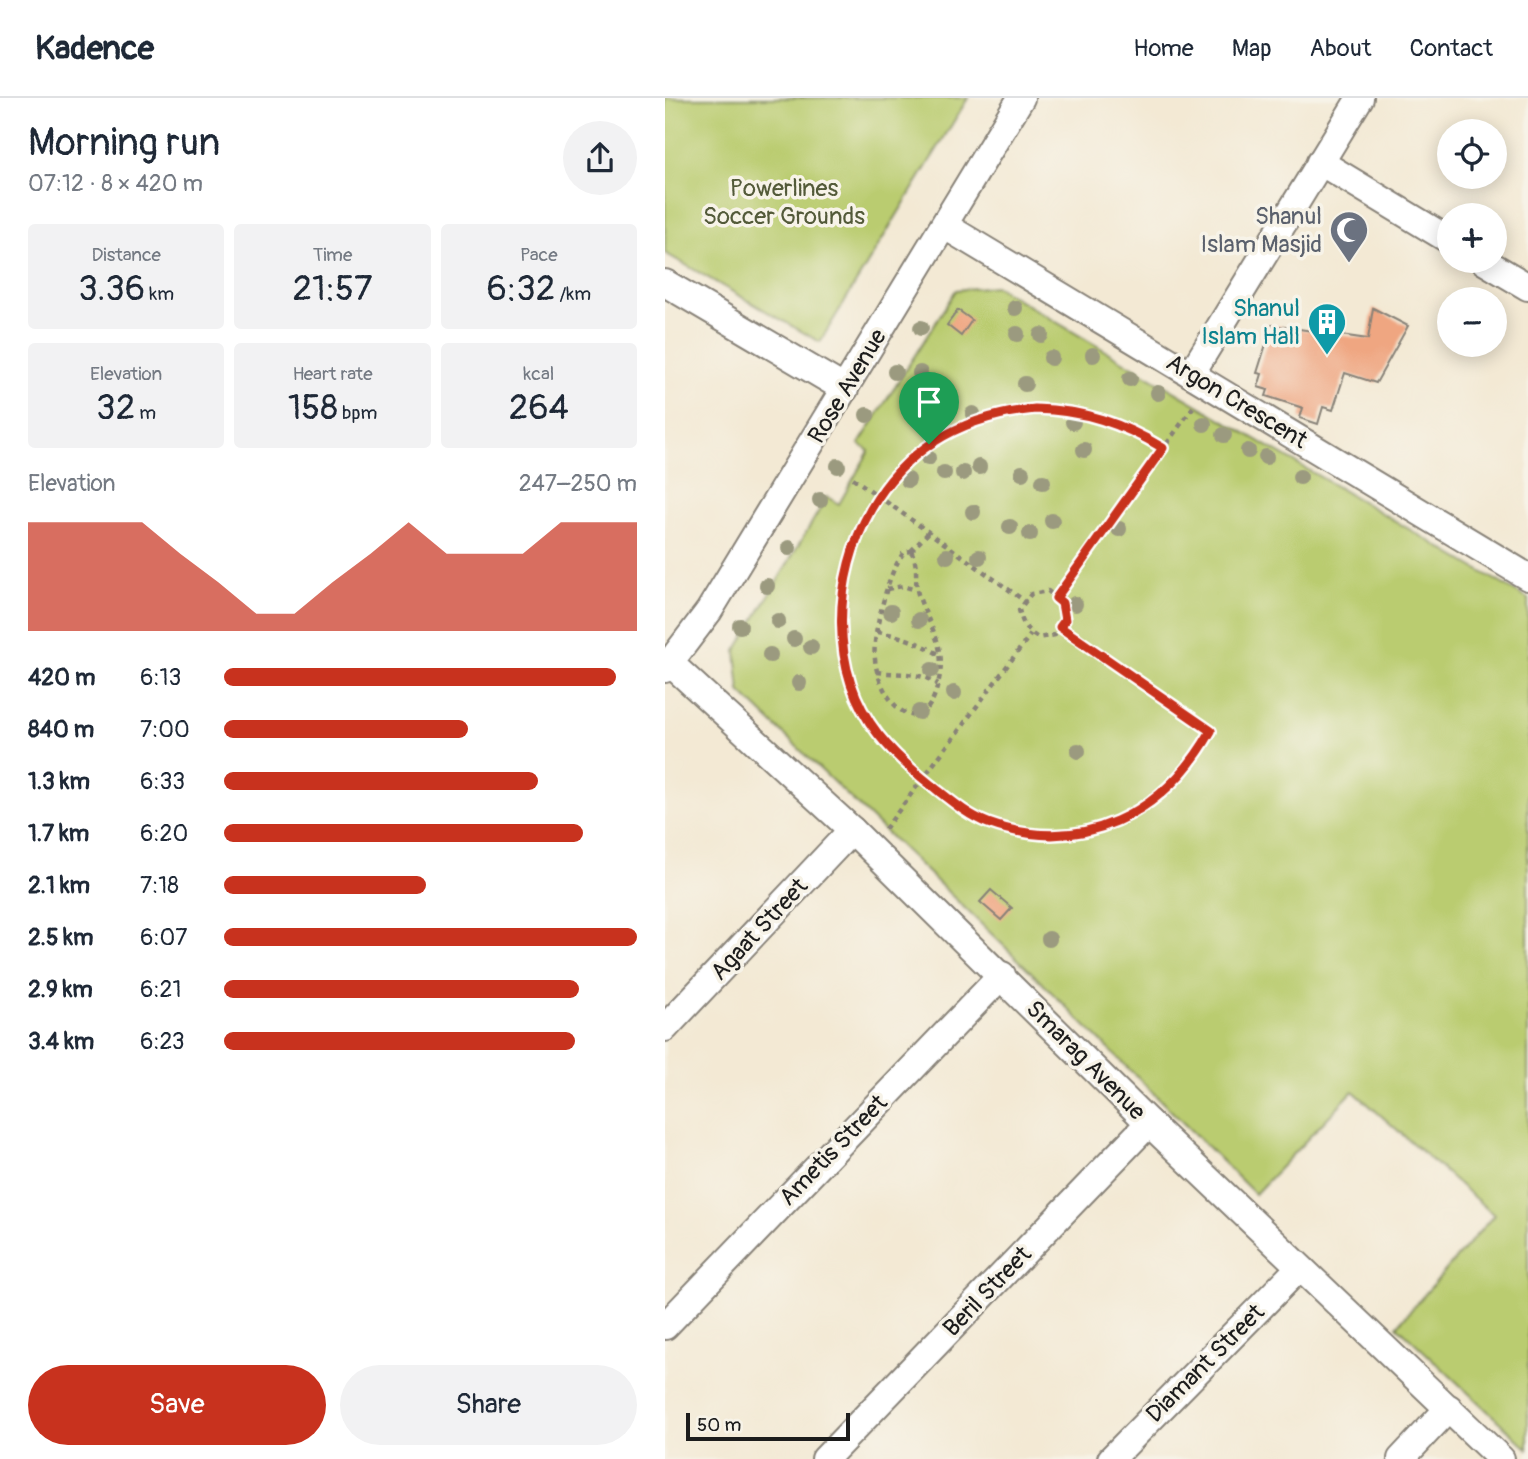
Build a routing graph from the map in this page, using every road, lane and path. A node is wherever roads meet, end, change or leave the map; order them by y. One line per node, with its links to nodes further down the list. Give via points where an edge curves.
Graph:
1 (1021, 98): 4 (street, Rose Avenue)
2 (1360, 98): 3 (street)
3 (1320, 162): 5 (street); 9 (street)
4 (945, 226): 9 (street, Argon Crescent); 10 (street, Rose Avenue)
5 (1437, 233)
6 (1504, 273): 8 (street)
7 (665, 283): 10 (street)
8 (1528, 287)
9 (1191, 374): 17 (street, Argon Crescent)
10 (845, 390): 26 (street, Rose Avenue, via 709,611)
11 (1196, 403): 12 (path)
12 (1163, 448): 14 (path, via 1130,429 1087,414 1035,409 1008,412 929,444); 20 (path)
13 (853, 478): 14 (path)
14 (878, 496): 15 (path); 29 (path, via 848,561 841,625 846,665 876,732)
15 (929, 532): 16 (path); 21 (path)
16 (912, 551): 18 (path, via 904,552 897,562); 19 (path, via 917,565)
17 (1528, 577)
18 (887, 589): 19 (path, via 903,586); 23 (path)
19 (916, 590): 25 (path)
20 (1056, 598): 21 (path, via 1048,591 1031,594); 22 (path, via 1062,603 1065,620)
21 (1026, 601): 24 (path, via 1019,610 1023,627)
22 (1060, 627): 24 (path, via 1055,635 1038,638); 29 (path, via 1211,731 1177,780 1138,811 1109,825 1060,834 1019,831 987,822)
23 (877, 632): 25 (path, via 923,644); 27 (path)
24 (1031, 634): 29 (path)
25 (940, 655): 28 (path)
26 (668, 666): 30 (street, Smarag Avenue)
27 (877, 672): 28 (path, via 917,674); 28 (path, via 885,694 909,715 927,712)
28 (938, 684)
29 (922, 778): 30 (path)
30 (861, 838): 31 (street, Smarag Avenue); 32 (street, Agaat Street)
31 (1002, 975): 33 (street, Smarag Avenue); 35 (street, Ametis Street)
32 (665, 1028)
33 (1149, 1123): 34 (street, Smarag Avenue); 37 (street, Beril Street)
34 (1299, 1268): 36 (street, Smarag Avenue); 38 (street, Diamant Street)
35 (665, 1326)
36 (1449, 1408): 39 (street); 40 (street, Smarag Avenue)
37 (825, 1459)
38 (1111, 1459)
39 (1401, 1459)
40 (1501, 1459)

